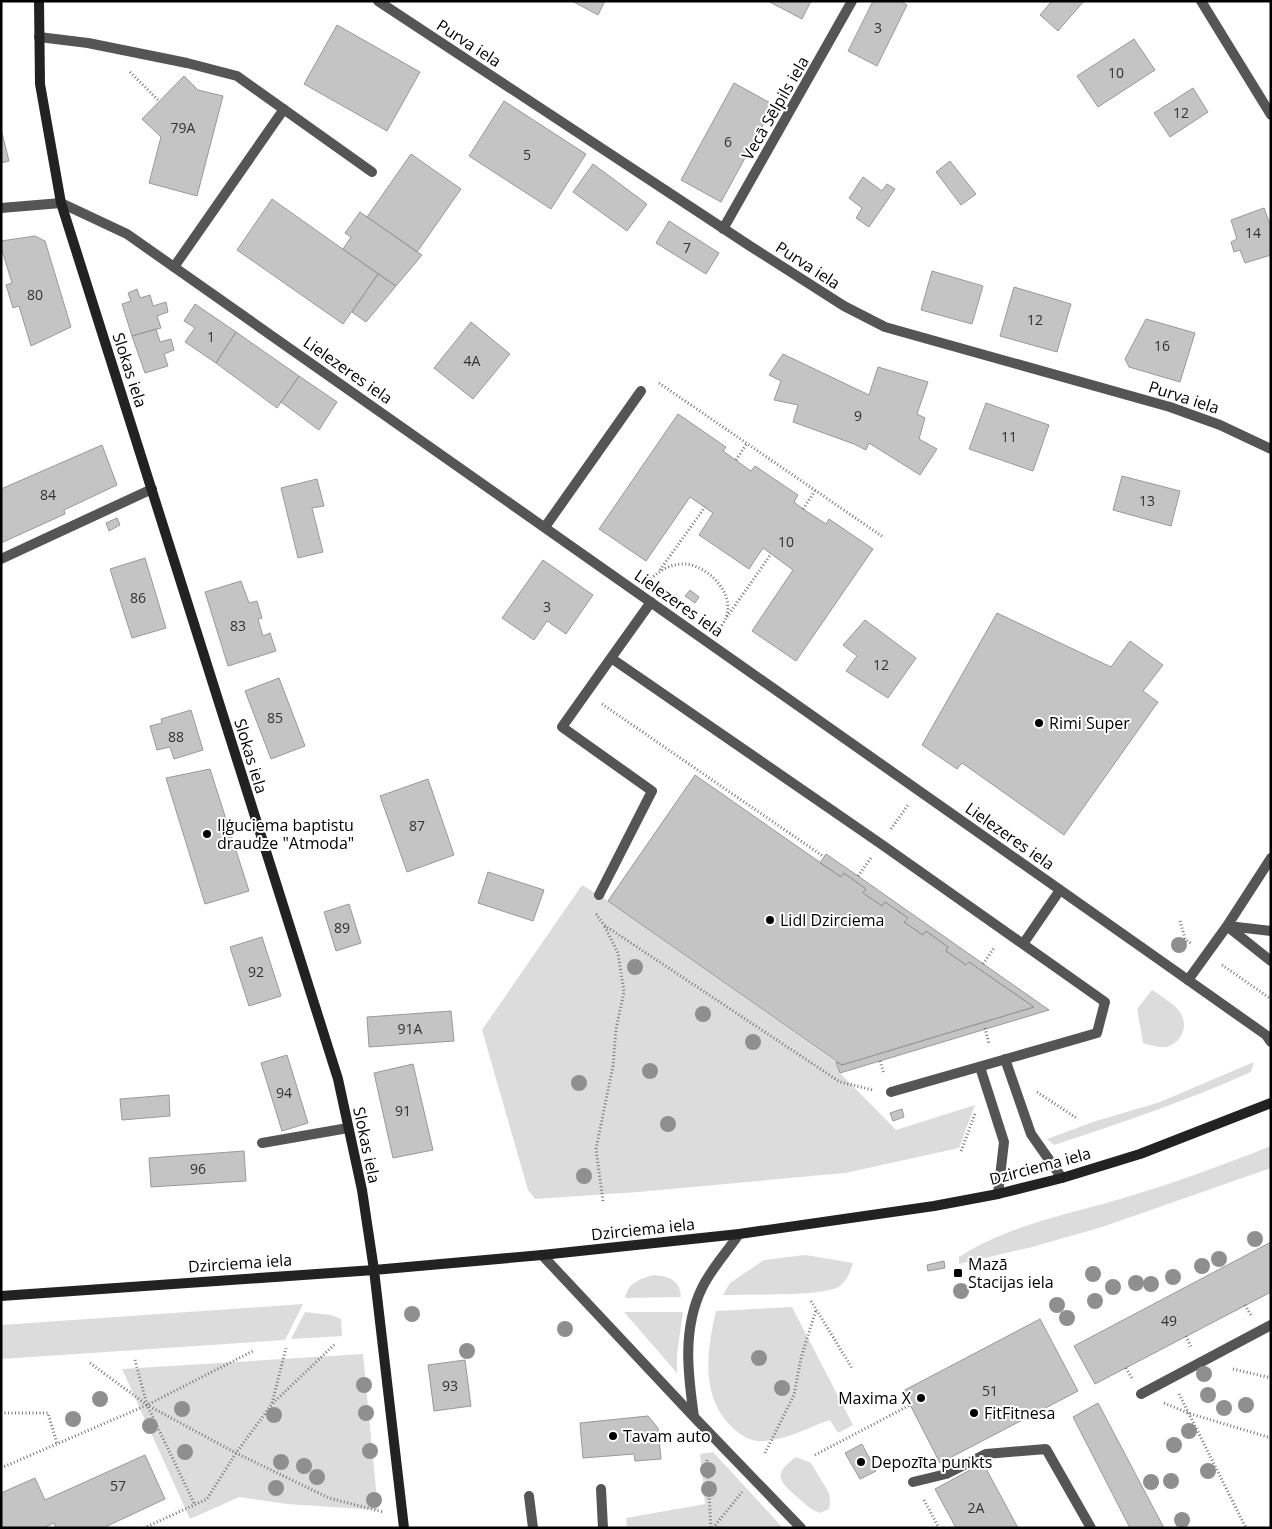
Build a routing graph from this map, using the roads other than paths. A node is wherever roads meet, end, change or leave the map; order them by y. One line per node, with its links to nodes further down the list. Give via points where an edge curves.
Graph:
1 (38, 1): 5 (street, Slokas iela)
2 (378, 1): 11 (street, Purva iela)
3 (852, 1): 11 (street, Vecā Sēlpils iela)
4 (1201, 1): 7 (street)
5 (39, 37): 6 (street, via 88,43 237,76); 9 (street, Slokas iela, via 40,84)
6 (284, 110): 8 (street); 12 (street)
7 (1271, 115)
8 (372, 172)
9 (60, 204): 10 (street); 12 (street, Lielezeres iela, via 127,234); 15 (street, Slokas iela)
10 (1, 208)
11 (723, 229): 14 (street, Purva iela, via 844,306 885,327 1170,407 1220,425)
12 (174, 267): 16 (street, Lielezeres iela)
13 (641, 391): 16 (street)
14 (1271, 449)
15 (152, 489): 17 (street); 33 (street, Slokas iela, via 338,1079)
16 (545, 527): 18 (street, Lielezeres iela)
17 (1, 559)
18 (651, 602): 19 (street); 21 (street, Lielezeres iela)
19 (611, 658): 22 (street, via 562,727 652,792); 25 (street)
20 (1271, 858): 23 (street)
21 (1060, 890): 25 (street); 27 (street, Lielezeres iela)
22 (599, 895)
23 (1227, 926): 24 (street); 26 (street); 27 (street)
24 (1271, 932)
25 (1023, 944): 29 (street, via 1105,1002 1098,1033)
26 (1271, 961)
27 (1188, 980): 28 (street, Lielezeres iela, via 1266,1035)
28 (1271, 1042)
29 (1005, 1059): 30 (street); 35 (street, via 1031,1134)
30 (980, 1067): 31 (street); 36 (street, via 1004,1142)
31 (890, 1092)
32 (1271, 1103): 35 (street, Dzirciema iela, via 1140,1154)
33 (348, 1128): 34 (street); 39 (street, Slokas iela, via 362,1190)
34 (262, 1143)
35 (1062, 1178): 36 (street, Dzirciema iela)
36 (998, 1194): 37 (street, Dzirciema iela)
37 (739, 1234): 38 (street, Dzirciema iela); 43 (street, via 702,1288 695,1305 689,1335 688,1378)
38 (542, 1255): 39 (street, Dzirciema iela); 43 (street)
39 (374, 1270): 40 (street, Dzirciema iela); 47 (street, Slokas iela)
40 (1, 1296)
41 (1271, 1325): 42 (street)
42 (1140, 1394)
43 (694, 1418): 50 (street)
44 (913, 1482): 51 (street, via 946,1474 986,1454 1046,1449)
45 (601, 1489): 49 (street)
46 (529, 1496): 48 (street)
47 (404, 1528)
48 (533, 1528)
49 (603, 1528)
50 (802, 1528)
51 (1091, 1528)

